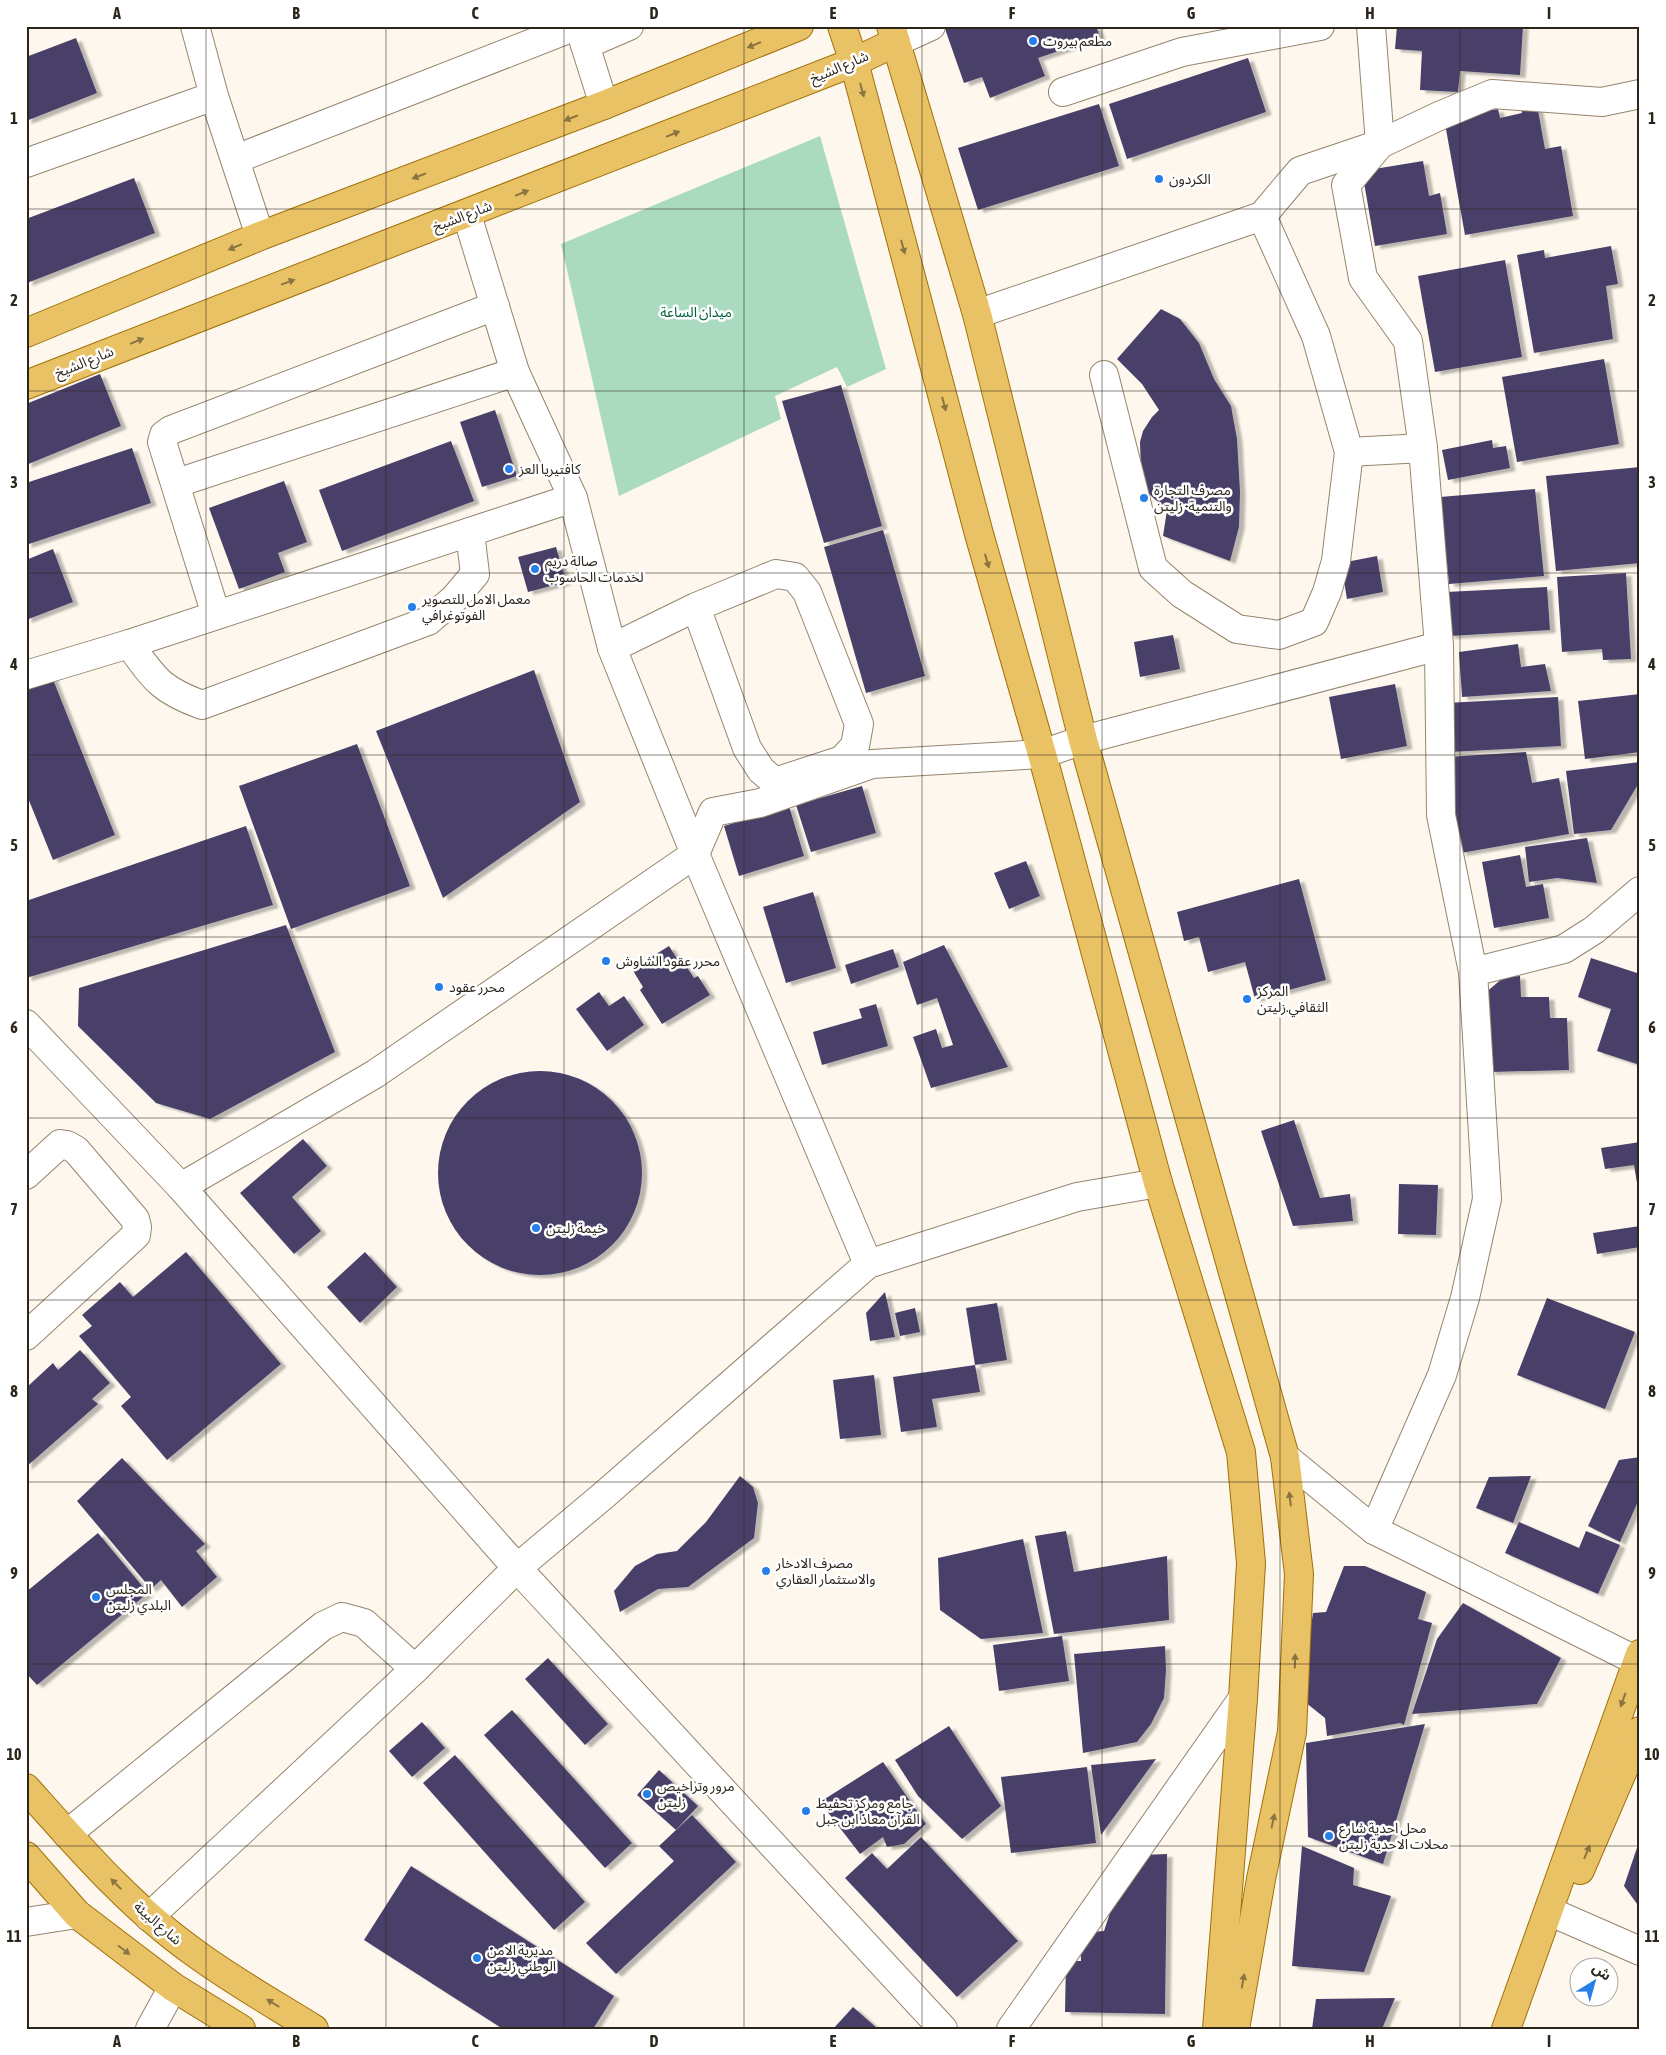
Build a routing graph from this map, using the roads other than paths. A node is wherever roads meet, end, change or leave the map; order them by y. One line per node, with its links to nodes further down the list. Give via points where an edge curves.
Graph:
1 (195, 26): 13 (street)
2 (629, 26): 8 (street)
3 (799, 26): 14 (main road, one-way to 14)
4 (842, 26): 10 (main road)
5 (931, 26): 9 (street)
6 (1320, 26): 11 (street, via 1182,52)
7 (1372, 26): 15 (street)
8 (580, 33): 14 (street); 16 (street)
9 (893, 34): 10 (main road, شارع الشيخ); 22 (main road)
10 (854, 62): 18 (main road, شارع الشيخ, one-way to 10); 39 (main road, one-way to 39, via 979,534)
11 (1064, 92)
12 (1640, 94): 15 (street, via 1602,102 1492,94)
13 (214, 96): 16 (street); 17 (street)
14 (604, 105): 20 (main road, one-way to 20)
15 (1380, 144): 19 (street, via 1300,170); 27 (street, via 1346,185 1364,278 1408,341)
16 (236, 159): 20 (street)
17 (26, 163)
18 (467, 215): 21 (street); 26 (main road, شارع الشيخ, one-way to 18, via 268,289)
19 (1262, 216): 22 (street); 28 (street, via 1316,336)
20 (260, 236): 23 (main road, one-way to 23)
21 (495, 306): 24 (street); 29 (street, via 171,430 164,435 162,442)
22 (977, 314): 38 (main road)
23 (26, 333)
24 (515, 372): 29 (street); 30 (street)
25 (1104, 375): 28 (street, via 1153,568 1182,594 1237,628 1279,635 1314,622 1336,561)
26 (26, 385)
27 (1423, 448): 28 (street); 35 (street)
28 (1349, 452)
29 (176, 483): 33 (street)
30 (573, 498): 31 (street); 36 (street)
31 (470, 532): 33 (street); 34 (street, via 475,574 454,600 428,621 202,705 176,696 160,684)
32 (696, 607): 32 (street, via 776,574 795,577 807,592 859,724 855,746 842,760 775,782 761,770 747,748); 36 (street)
33 (216, 615): 34 (street)
34 (129, 644): 37 (street)
35 (1439, 646): 38 (street); 42 (street, via 1441,815)
36 (612, 648): 40 (street)
37 (26, 675)
38 (1083, 740): 39 (street); 49 (main road)
39 (1042, 754): 40 (street, via 872,764 760,803 714,812); 45 (main road)
40 (695, 854): 46 (street, via 375,1074); 47 (street)
41 (1640, 891): 42 (street, via 1594,930 1564,949)
42 (1473, 972): 50 (street, via 1487,1199 1465,1298 1442,1375)
43 (26, 1024): 46 (street)
44 (26, 1175): 48 (street, via 60,1144 67,1145 76,1150 135,1219 137,1227 136,1235)
45 (1158, 1183): 47 (street, via 1077,1197); 54 (main road, via 1241,1452 1251,1563)
46 (181, 1187): 51 (street)
47 (868, 1264): 51 (street)
48 (26, 1336)
49 (1285, 1457): 50 (street); 71 (main road, one-way to 49, via 1261,1879 1292,1732 1299,1574)
50 (1374, 1530): 52 (street)
51 (517, 1568): 53 (street); 68 (street)
52 (1638, 1658): 72 (main road, one-way to 72)
53 (415, 1669): 57 (street, via 364,1623 342,1617 323,1626); 61 (street)
54 (1243, 1698): 69 (street); 70 (main road)
55 (1640, 1731): 60 (main road, one-way to 55)
56 (26, 1788): 57 (main road, شارع البيئة)
57 (67, 1834): 61 (main road, شارع البيئة, one-way to 57)
58 (26, 1856): 59 (main road)
59 (77, 1914): 62 (street); 64 (main road, one-way to 64)
60 (1560, 1916): 63 (street); 73 (main road)
61 (148, 1917): 67 (main road, شارع البيئة, one-way to 61, via 195,1953)
62 (26, 1922)
63 (1640, 1951)
64 (173, 1987): 65 (street); 66 (main road)
65 (150, 2029)
66 (241, 2029)
67 (314, 2029)
68 (943, 2029)
69 (1011, 2029)
70 (1217, 2029)
71 (1235, 2029)
72 (1506, 2029)
73 (1521, 2029)

